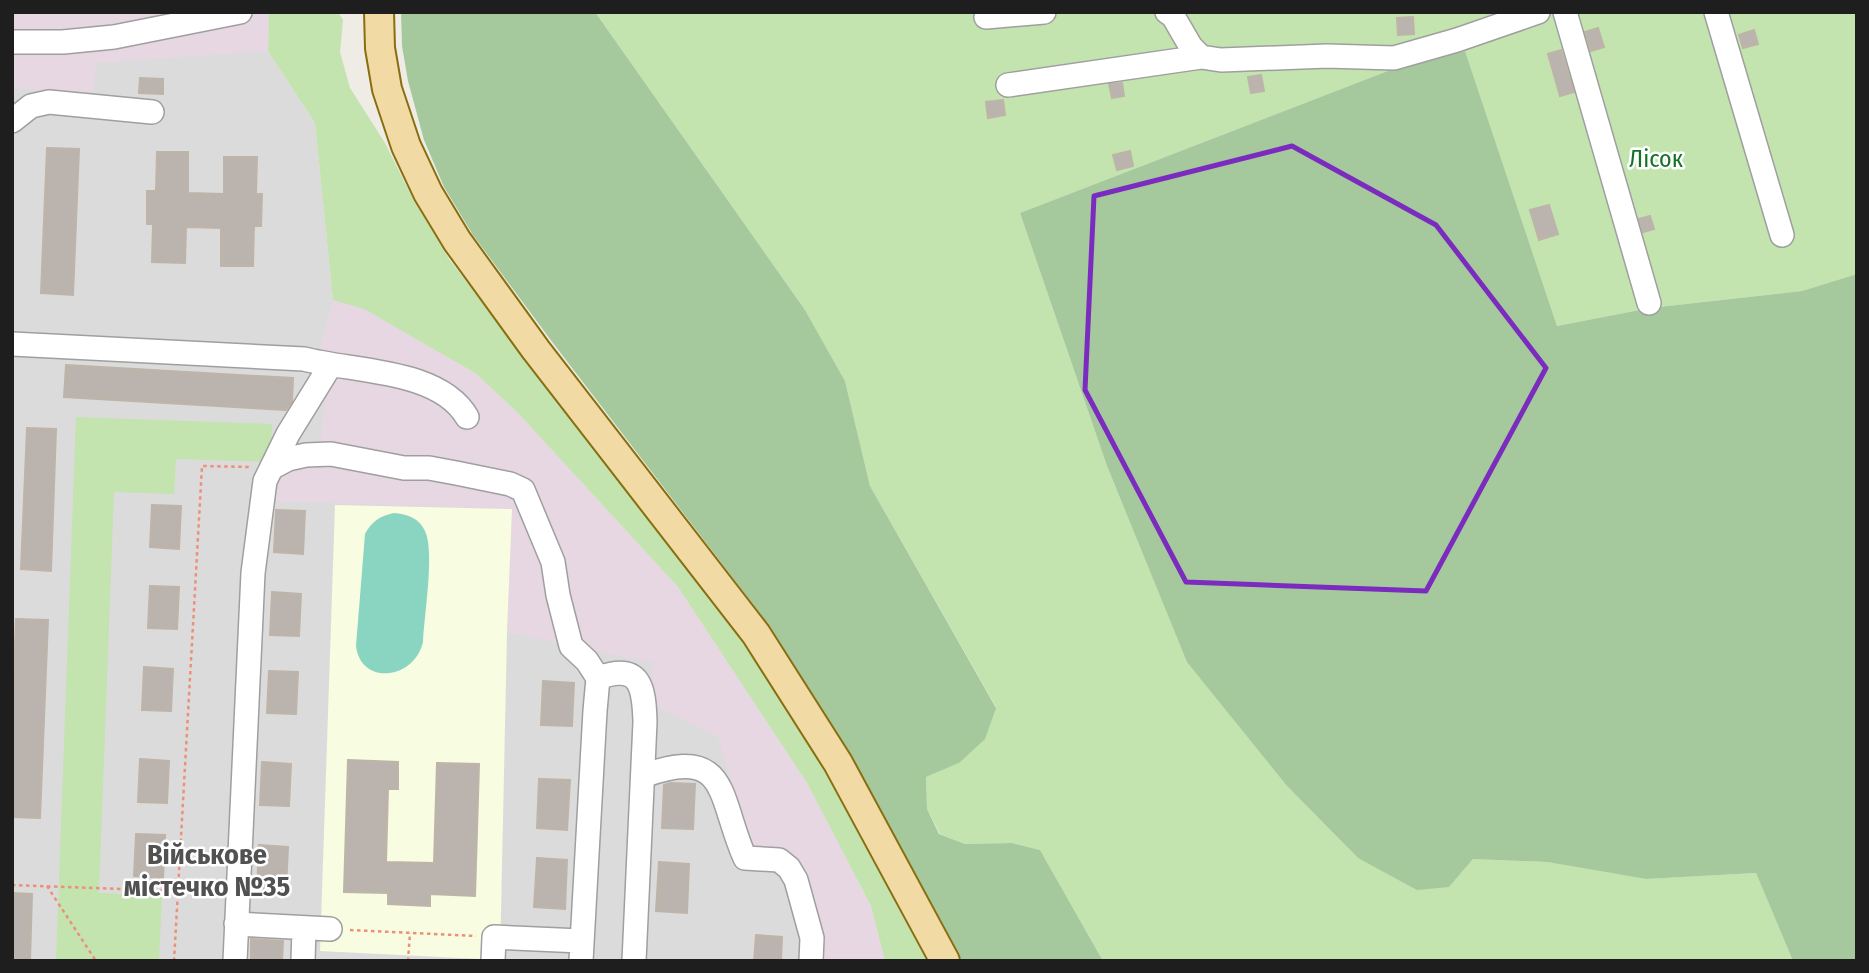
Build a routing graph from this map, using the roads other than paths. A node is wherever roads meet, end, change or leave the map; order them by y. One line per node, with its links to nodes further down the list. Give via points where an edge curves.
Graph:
1 (240, 12): 9 (lane, via 114,37)
2 (379, 12): 31 (main road, via 387,89 428,193 536,350 756,634 838,763)
3 (1044, 12): 8 (lane)
4 (1167, 12): 10 (lane)
5 (1538, 12): 10 (lane, via 1394,58 1220,61)
6 (1565, 12): 15 (lane)
7 (1716, 12): 14 (lane)
8 (986, 17)
9 (12, 43)
10 (1200, 57): 11 (lane)
11 (1008, 85)
12 (152, 112): 13 (lane, via 49,102 31,106)
13 (12, 121)
14 (1782, 235)
15 (1649, 303)
16 (12, 344): 17 (lane, via 304,359)
17 (330, 366): 18 (lane, via 428,385 460,404); 19 (lane)
18 (467, 417)
19 (273, 467): 20 (lane, via 288,459 331,454 456,473 523,491 553,562 571,646); 22 (lane, via 265,481 253,573)
20 (598, 678): 21 (lane, via 613,672 627,674 643,689); 25 (lane)
21 (643, 776): 29 (lane); 30 (lane, via 689,765 704,769 720,784 746,858 779,860 796,880 812,938)
22 (236, 924): 23 (lane); 26 (lane)
23 (304, 928): 24 (lane); 27 (lane)
24 (330, 929)
25 (581, 951): 28 (lane, via 494,937)
26 (234, 961)
27 (303, 961)
28 (492, 961)
29 (634, 961)
30 (811, 961)
31 (945, 961)

